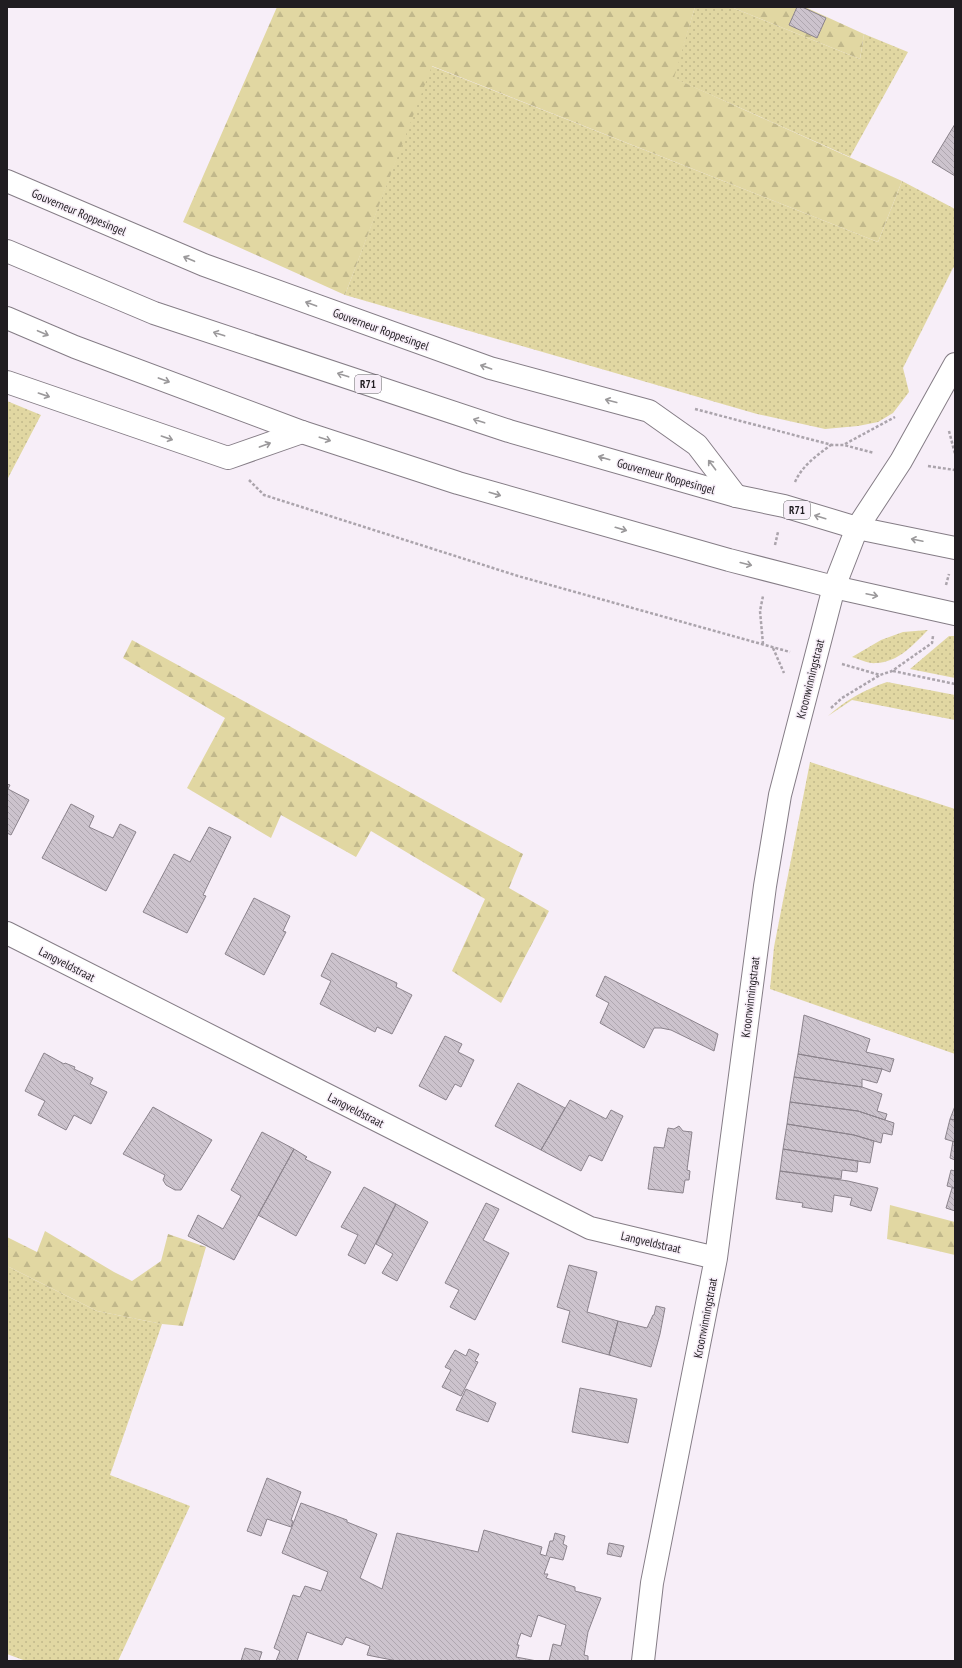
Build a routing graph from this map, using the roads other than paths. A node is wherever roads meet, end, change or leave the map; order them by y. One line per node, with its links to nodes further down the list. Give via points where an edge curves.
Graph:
1 (7, 181): 7 (main road, Gouverneur Roppesingel, one-way to 1, via 697,446 649,411 490,368 204,265)
2 (7, 251): 7 (main road, Gouverneur Roppesingel / R71, one-way to 2, via 509,431 154,313)
3 (7, 318): 6 (main road, one-way to 6, via 75,347)
4 (955, 364): 8 (main road, Kroonwinningstraat, via 901,461)
5 (7, 382): 6 (main road, one-way to 6, via 228,458)
6 (302, 432): 10 (main road, one-way to 10, via 458,483 728,560)
7 (736, 496): 8 (main road, Gouverneur Roppesingel / R71, one-way to 7, via 784,506)
8 (858, 528): 9 (main road, Gouverneur Roppesingel / R71, one-way to 8); 10 (main road, Kroonwinningstraat)
9 (955, 548)
10 (834, 587): 11 (main road, one-way to 11); 13 (main road, Kroonwinningstraat, via 780,795 764,894)
11 (955, 614)
12 (7, 933): 13 (main road, Langveldstraat, via 590,1228)
13 (716, 1258): 14 (main road, Kroonwinningstraat, via 652,1582)
14 (643, 1661)

